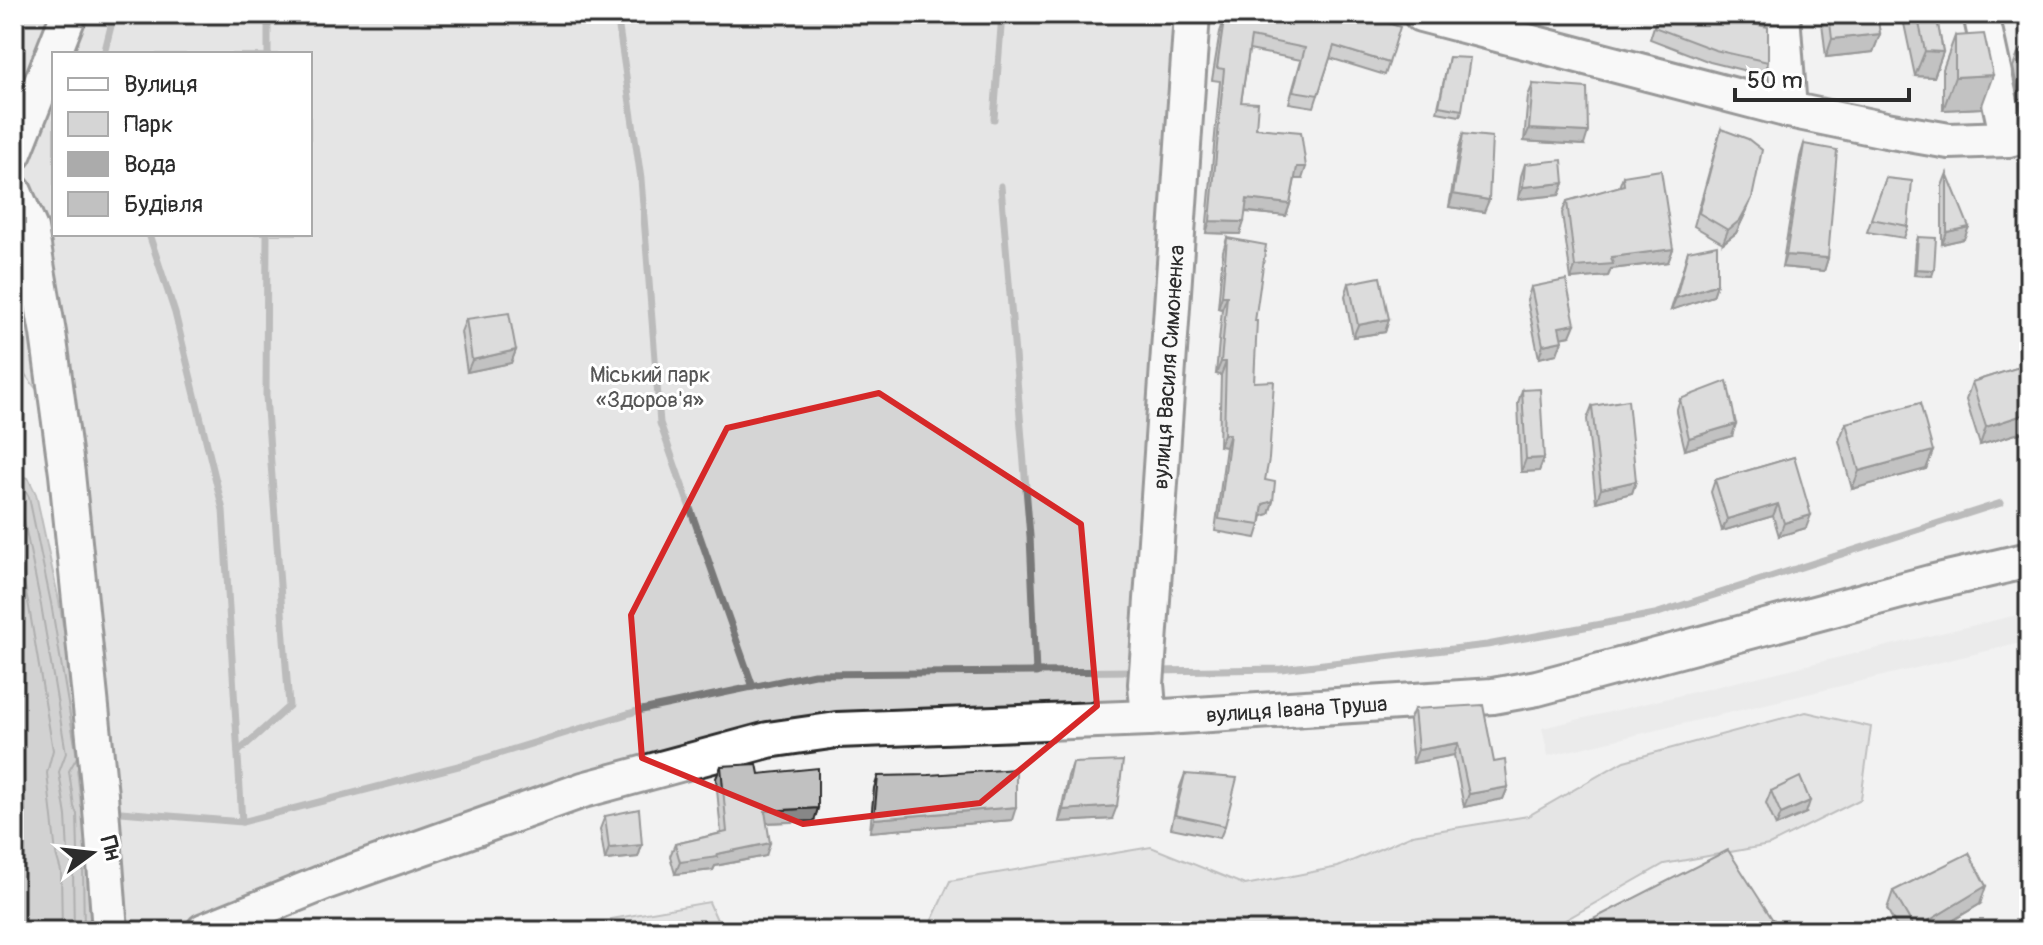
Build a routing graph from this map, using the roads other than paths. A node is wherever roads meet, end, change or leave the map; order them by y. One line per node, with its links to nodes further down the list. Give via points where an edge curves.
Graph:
1 (69, 14): 6 (street)
2 (1192, 14): 13 (street, вулиця Василя Симоненка, via 1147,671)
3 (1421, 14): 8 (street)
4 (1782, 14): 8 (street)
5 (1981, 14): 9 (street)
6 (54, 52)
7 (52, 57): 10 (street)
8 (1789, 110): 9 (street, via 1949,141)
9 (2019, 137)
10 (14, 153)
11 (14, 192): 14 (street, via 30,229 65,461)
12 (2029, 560): 13 (street, вулиця Івана Труша, via 1537,688)
13 (1149, 718): 15 (street, вулиця Івана Труша, via 837,730 782,738 558,800)
14 (110, 931)
15 (204, 931)

